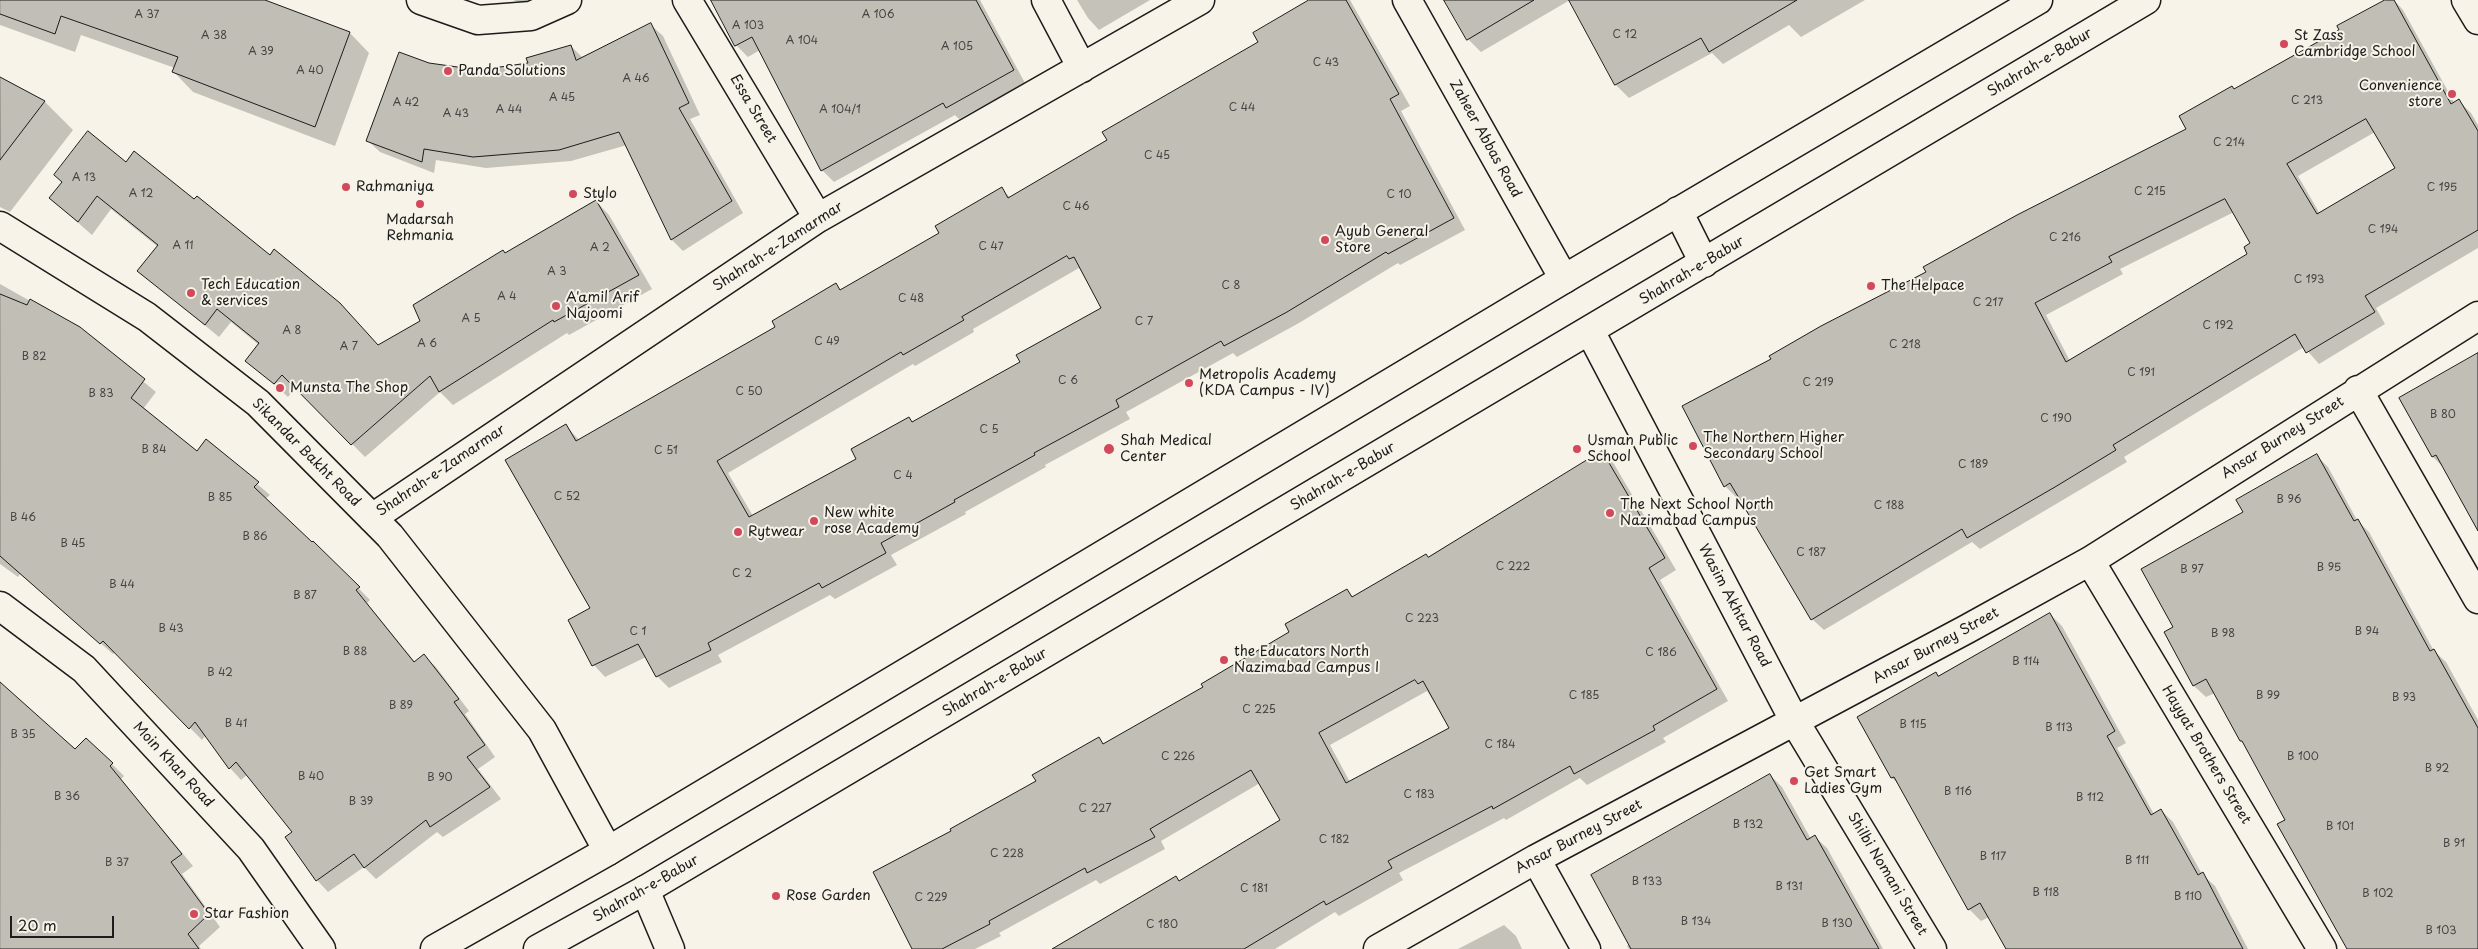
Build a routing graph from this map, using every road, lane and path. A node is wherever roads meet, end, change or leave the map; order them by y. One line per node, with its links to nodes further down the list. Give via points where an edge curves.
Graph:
1 (421, 0): 2 (street, via 478,20 531,16)
2 (567, 0)
3 (687, 0): 13 (street, Essa Street)
4 (1046, 0): 11 (street)
5 (1200, 0): 11 (street, Shahrah-e-Zamarmar)
6 (1407, 0): 16 (street, Zaheer Abbas Road)
7 (2038, 0): 12 (street)
8 (2146, 0): 15 (street, Shahrah-e-Babur)
9 (2466, 0): 10 (street)
10 (2478, 20)
11 (1082, 68): 13 (street, Shahrah-e-Zamarmar)
12 (1678, 211): 15 (street); 16 (street)
13 (818, 218): 20 (street, Shahrah-e-Zamarmar)
14 (0, 226): 20 (street, Sikandar Bakht Road, via 147,317 258,403)
15 (1704, 263): 18 (street, Shahrah-e-Babur)
16 (1564, 278): 25 (street)
17 (2478, 316): 19 (street, Ansar Burney Street)
18 (1590, 331): 24 (street, Wasim Akhtar Road); 27 (street, Shahrah-e-Babur)
19 (2358, 390): 21 (street, Ansar Burney Street); 22 (street)
20 (372, 518): 25 (street, Sikandar Bakht Road, via 390,536 542,730)
21 (2090, 561): 24 (street, Ansar Burney Street); 35 (street, Hayyat Brothers Street)
22 (2478, 599)
23 (0, 606): 28 (street, Moin Khan Road, via 84,669 251,849)
24 (1795, 722): 26 (street, Ansar Burney Street); 34 (street, Shilbi Nomani Street)
25 (608, 851): 29 (street)
26 (1536, 860): 32 (street, Ansar Burney Street); 33 (street)
27 (645, 890): 30 (street, Shahrah-e-Babur); 31 (street)
28 (321, 949)
29 (435, 949)
30 (538, 949)
31 (670, 949)
32 (1378, 949)
33 (1586, 949)
34 (1932, 949)
35 (2322, 949)

